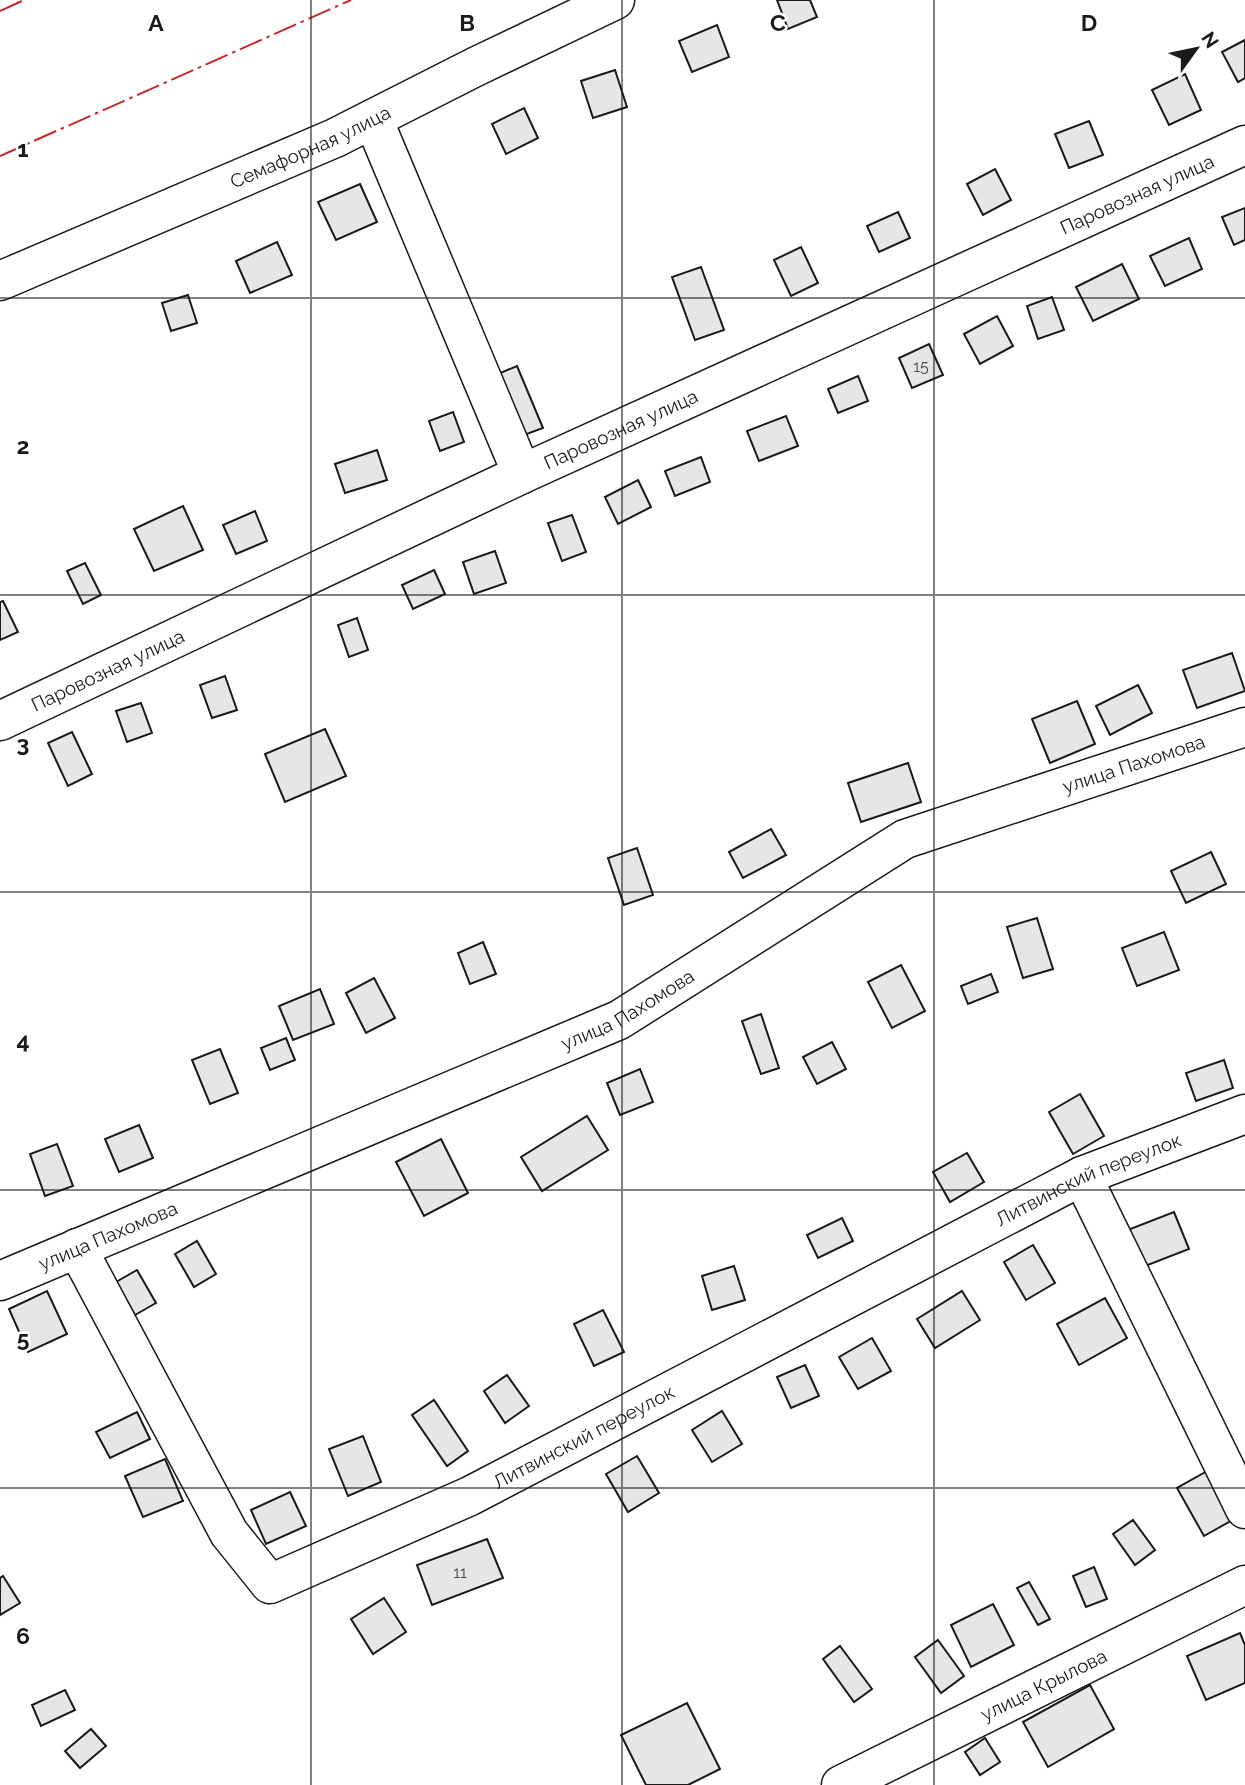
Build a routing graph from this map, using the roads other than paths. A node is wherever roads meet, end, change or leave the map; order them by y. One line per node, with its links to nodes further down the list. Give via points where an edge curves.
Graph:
1 (615, 0): 2 (lane, Семафорная улица)
2 (373, 119): 4 (lane, Семафорная улица); 5 (lane)
3 (1245, 145): 5 (lane, Паровозная улица)
4 (0, 281)
5 (522, 474): 6 (lane, Паровозная улица)
6 (0, 721)
7 (1245, 727): 10 (lane, улица Пахомова, via 905,839 619,1020)
8 (1245, 1114): 9 (lane, Литвинский переулок)
9 (1082, 1177): 10 (lane, Литвинский переулок, via 470,1496 270,1584 229,1532); 12 (lane)
10 (77, 1248): 11 (lane, улица Пахомова)
11 (0, 1281)
12 (1245, 1509)
13 (1245, 1585): 14 (lane, улица Крылова)
14 (841, 1785)

